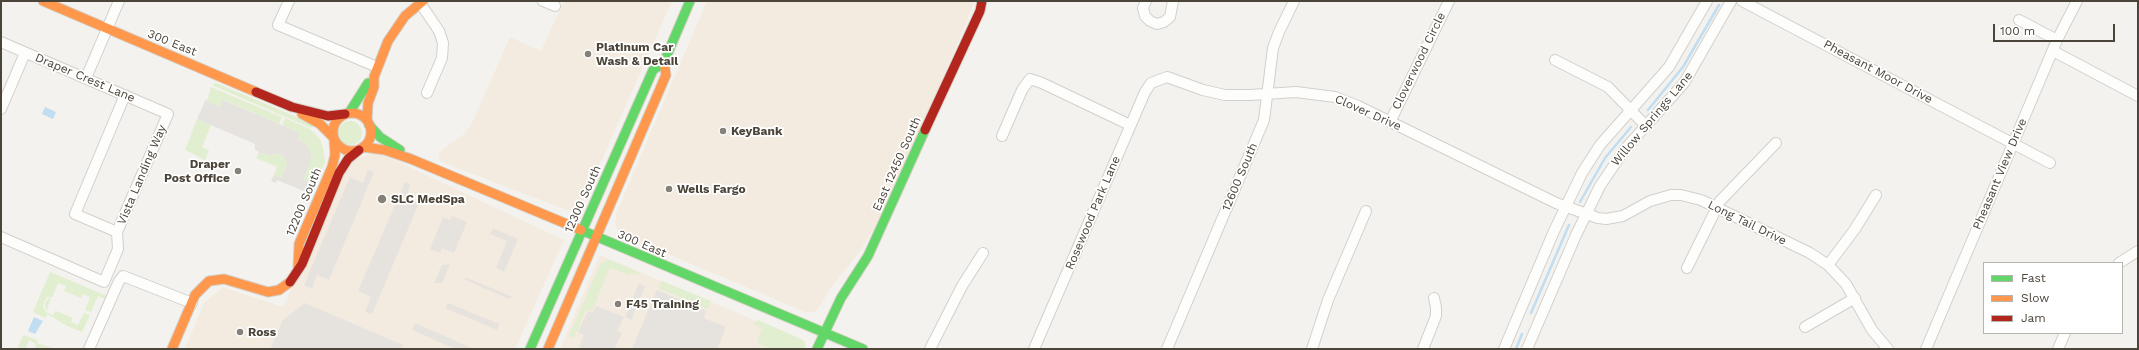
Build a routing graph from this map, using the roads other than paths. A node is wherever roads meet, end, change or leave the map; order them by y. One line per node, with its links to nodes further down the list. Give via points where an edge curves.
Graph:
1 (43, 1): 18 (street, 300 East)
2 (119, 1): 18 (street)
3 (289, 1): 25 (street, via 278,25)
4 (543, 1): 16 (street)
5 (690, 1): 24 (street, 12300 South)
6 (982, 1): 67 (street, East 12450 South, via 980,11 868,256)
7 (1146, 1): 8 (street, via 1143,8 1145,16 1157,24 1170,17)
8 (1173, 1)
9 (1294, 1): 29 (street, 12600 South, via 1273,48)
10 (1449, 1): 37 (street, Cloverwood Circle)
11 (1707, 1): 34 (street, Willow Springs Lane, via 1669,68)
12 (1731, 1): 40 (street, Willow Springs Lane, via 1688,78 1672,100)
13 (1742, 1): 44 (street, Pheasant Moor Drive)
14 (2077, 1): 19 (street, Pheasant View Drive)
15 (422, 2): 25 (street, via 405,16 393,32); 28 (street, via 440,31 443,43 442,58)
16 (555, 6)
17 (2019, 20): 19 (street)
18 (107, 29): 26 (street); 32 (street, 300 East)
19 (2057, 40): 21 (street, Pheasant View Drive)
20 (1, 42): 22 (street, Draper Crest Lane)
21 (2053, 51): 31 (street); 44 (street, Pheasant View Drive)
22 (26, 53): 26 (street, Draper Crest Lane); 33 (street)
23 (1555, 60): 34 (street, via 1604,84)
24 (664, 62): 53 (street, 12300 South, via 653,70); 56 (street, 12300 South, via 666,75)
25 (376, 72): 36 (street); 38 (street, via 368,103)
26 (86, 78): 30 (street, Draper Crest Lane)
27 (1156, 80): 29 (street, Clover Drive, via 1174,78 1203,90 1225,95); 39 (street, Rosewood Park Lane, via 1147,87)
28 (428, 93)
29 (1268, 94): 37 (street, Clover Drive, via 1323,94 1345,101); 77 (street, 12600 South, via 1262,125)
30 (125, 95): 35 (street, Draper Crest Lane); 54 (street, via 75,214)
31 (2138, 96)
32 (292, 107): 36 (street, 300 East, via 328,116); 42 (street, 300 East, via 320,124)
33 (1, 109)
34 (1632, 110): 40 (street); 49 (street, Willow Springs Lane, via 1600,145)
35 (168, 114): 54 (street, Vista Landing Way)
36 (347, 114): 38 (street, via 359,114); 42 (street, via 335,123)
37 (1390, 122): 49 (street, Clover Drive)
38 (368, 123): 45 (street, via 370,135); 46 (street, 300 East, via 380,137)
39 (1130, 125): 41 (street, via 1042,82 1030,79 1022,90); 76 (street, Rosewood Park Lane)
40 (1646, 126): 52 (street, Willow Springs Lane, via 1617,159)
41 (1002, 136)
42 (334, 138): 45 (street, via 344,149); 62 (street, 12200 South, via 335,154 332,167 299,244)
43 (1776, 143): 50 (street, via 1730,190)
44 (2014, 143): 47 (street, Pheasant Moor Drive); 83 (street, Pheasant View Drive)
45 (361, 148): 46 (street, 300 East, via 385,150); 62 (street, 12200 South, via 348,159 339,173)
46 (411, 159): 53 (street, 300 East)
47 (2050, 163)
48 (1876, 195): 60 (street, via 1856,229)
49 (1565, 207): 52 (street, Long Tail Drive); 80 (street, Willow Springs Lane)
50 (1717, 208): 52 (street, Long Tail Drive, via 1691,197 1671,195 1650,202 1623,216 1606,219); 60 (street, Long Tail Drive, via 1810,253); 61 (street)
51 (1366, 212): 78 (street, via 1328,300)
52 (1585, 215): 81 (street, Willow Springs Lane)
53 (582, 231): 56 (street, 300 East); 71 (street, 12300 South)
54 (118, 232): 55 (street, Vista Landing Way, via 118,249 104,282)
55 (1, 237)
56 (597, 238): 67 (street, 300 East); 72 (street, 12300 South)
57 (2138, 251): 59 (street)
58 (984, 253): 75 (street, via 962,286)
59 (2121, 262)
60 (1828, 265): 64 (street, Long Tail Drive, via 1840,276)
61 (1687, 268)
62 (296, 275): 65 (street, 12200 South, via 282,288 268,292 224,279 209,281 201,287)
63 (1434, 298): 79 (street, via 1436,316)
64 (1855, 298): 66 (street); 82 (street, Long Tail Drive, via 1872,330)
65 (192, 303): 69 (street, via 123,276); 70 (street)
66 (1805, 327)
67 (824, 332): 73 (street, East 12450 South); 74 (street, 300 East)
68 (2065, 334): 84 (street)
69 (89, 349)
70 (172, 349)
71 (530, 349)
72 (548, 349)
73 (817, 349)
74 (863, 349)
75 (930, 349)
76 (1034, 349)
77 (1167, 349)
78 (1312, 349)
79 (1423, 349)
80 (1504, 349)
81 (1527, 349)
82 (1888, 349)
83 (1926, 349)
84 (2058, 349)

